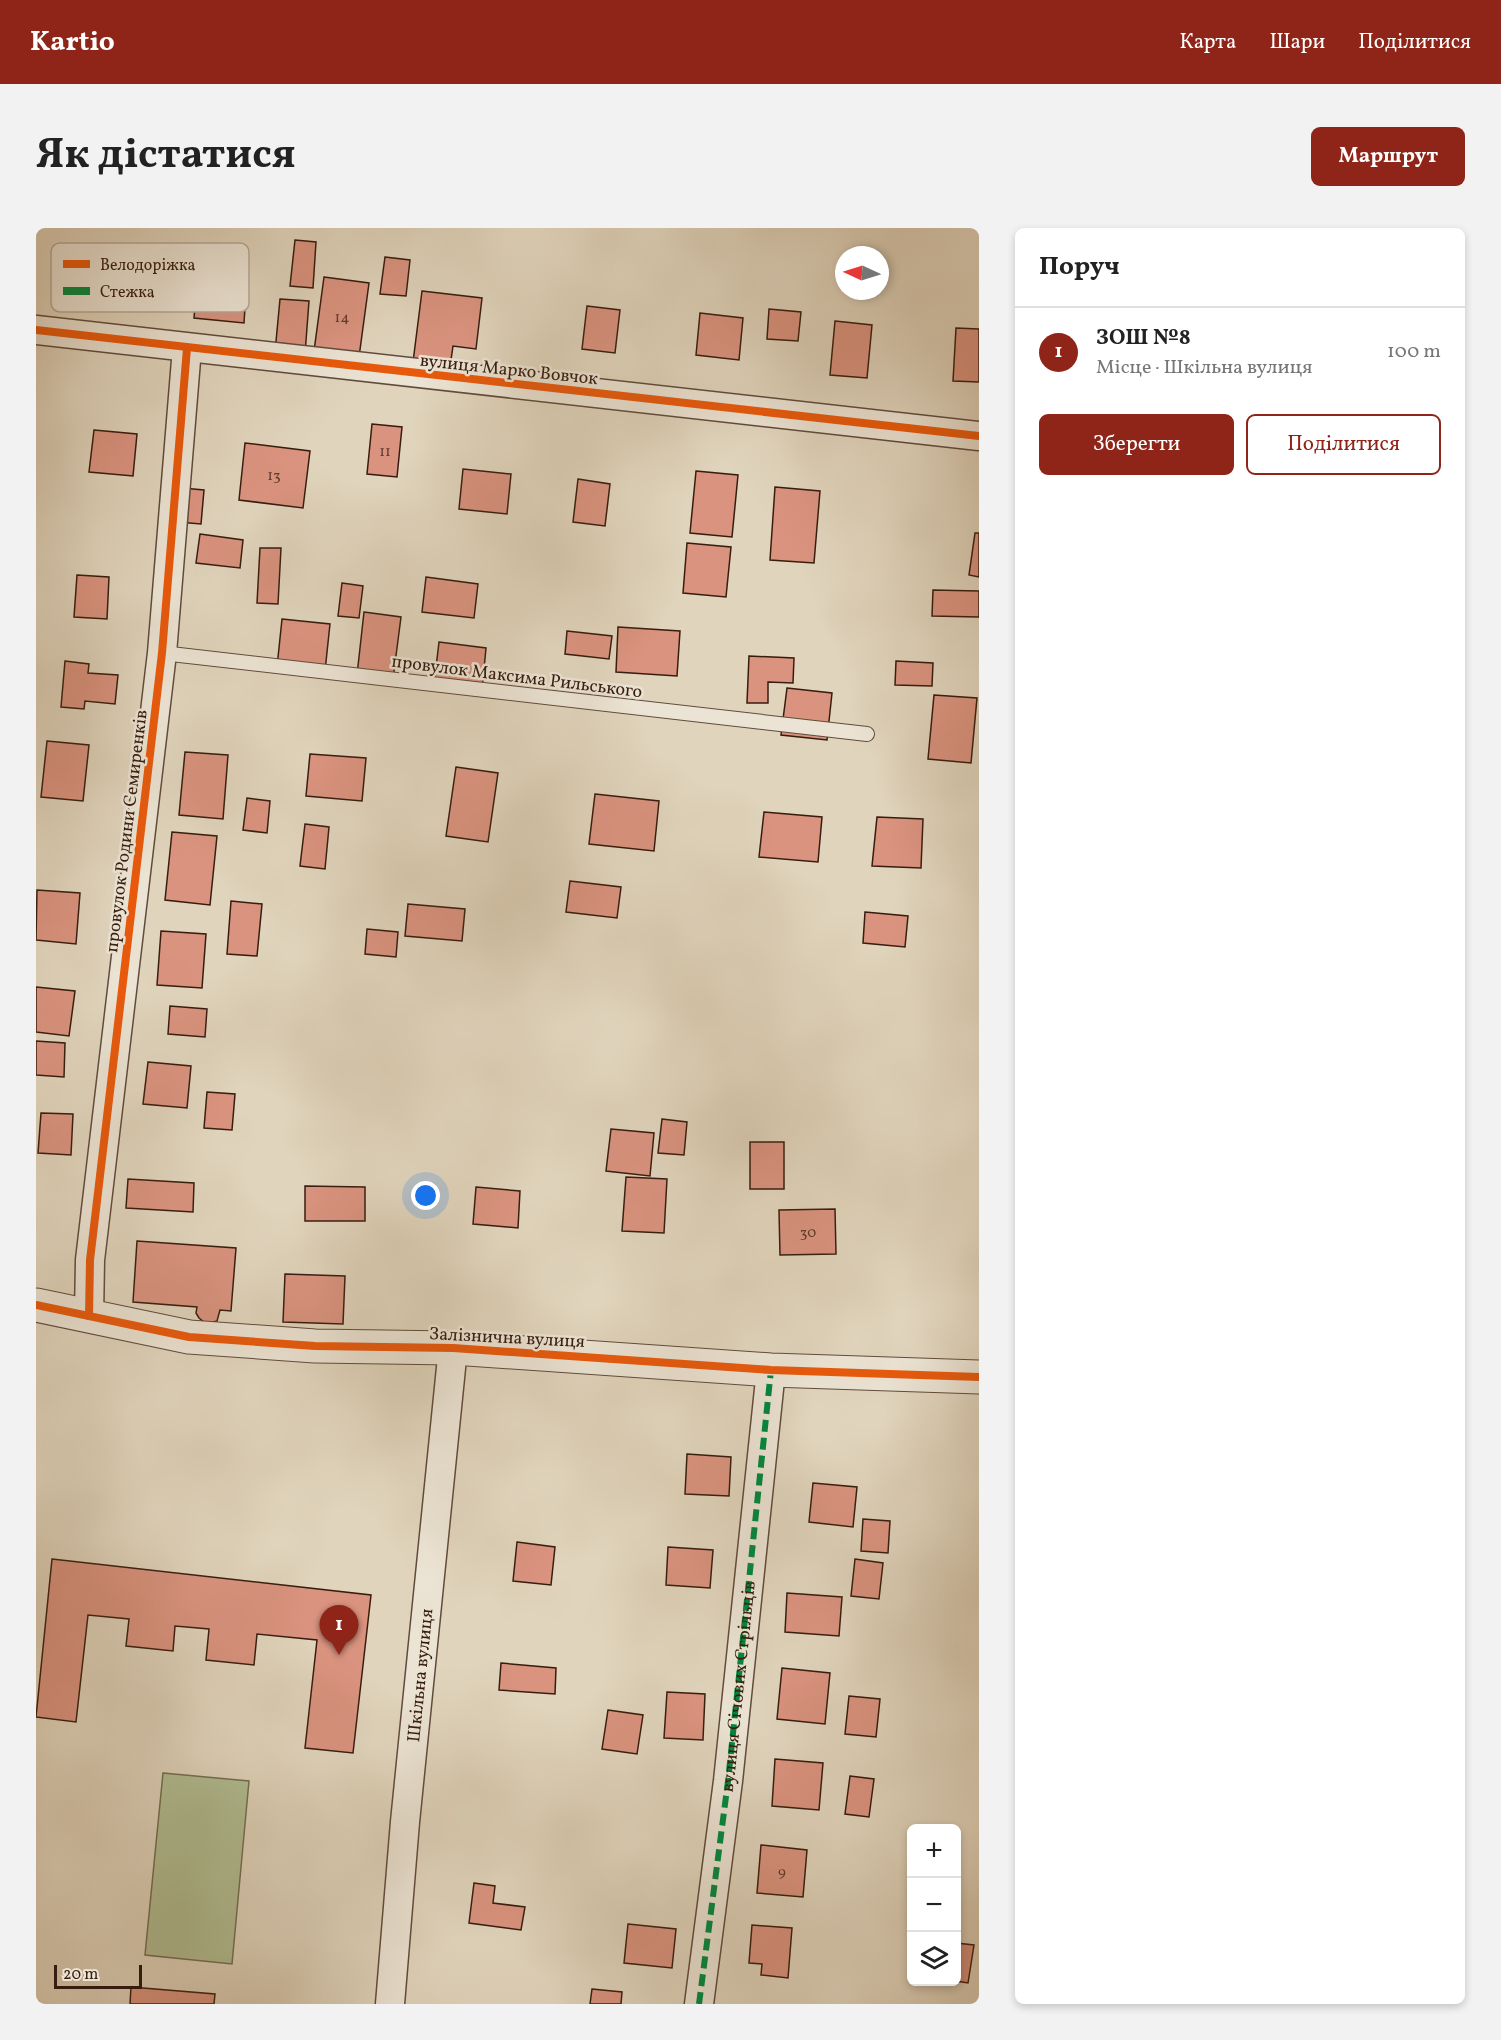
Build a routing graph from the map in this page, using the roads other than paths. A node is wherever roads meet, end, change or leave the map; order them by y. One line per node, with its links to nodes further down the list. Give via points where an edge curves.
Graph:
1 (36, 330): 2 (street, вулиця Марко Вовчок)
2 (187, 348): 3 (street, вулиця Марко Вовчок); 4 (street, провулок Родини Семиренків)
3 (979, 436)
4 (162, 653): 5 (lane, провулок Максима Рильського); 7 (street, провулок Родини Семиренків, via 90,1260)
5 (867, 734)
6 (36, 1305): 7 (street, Залізнична вулиця)
7 (89, 1316): 8 (street, Залізнична вулиця, via 189,1337 315,1346)
8 (453, 1348): 9 (street, Залізнична вулиця); 11 (street, Шкільна вулиця)
9 (771, 1370): 10 (street, Залізнична вулиця); 12 (street, вулиця Січових Стрільців, via 728,1781)
10 (979, 1377)
11 (390, 2004)
12 (699, 2004)

